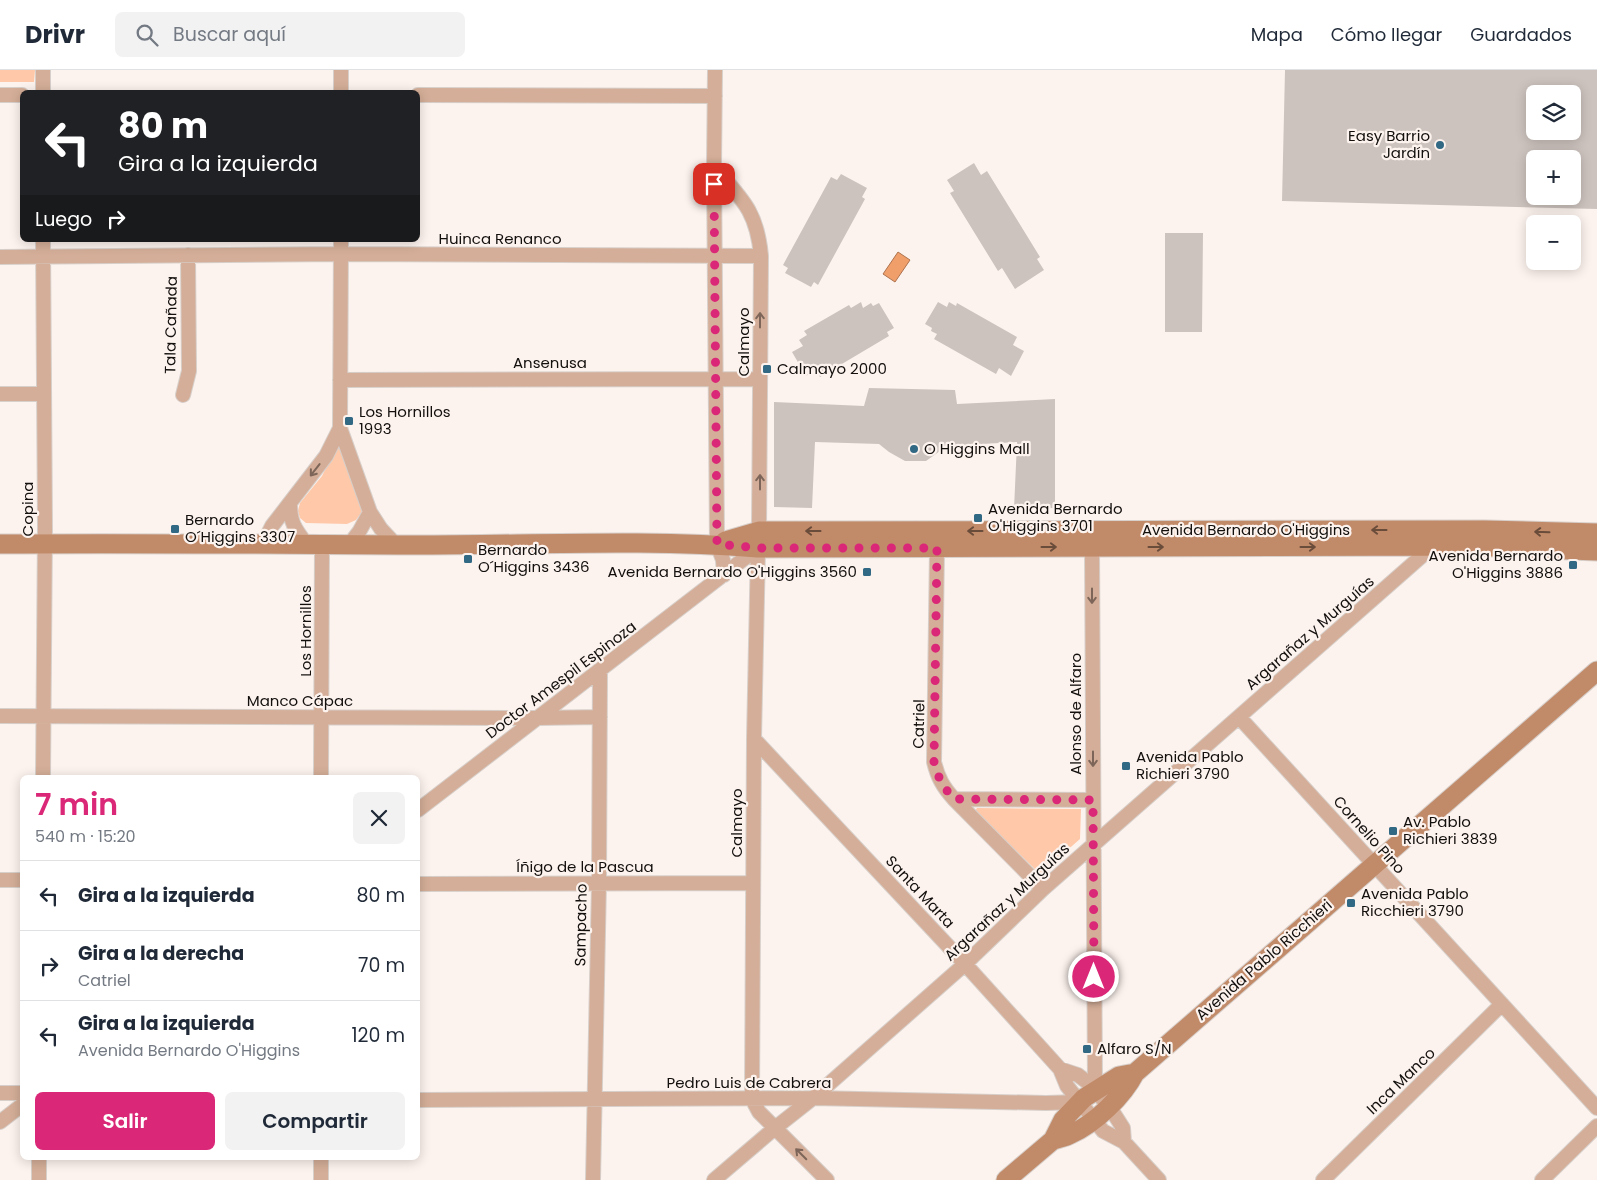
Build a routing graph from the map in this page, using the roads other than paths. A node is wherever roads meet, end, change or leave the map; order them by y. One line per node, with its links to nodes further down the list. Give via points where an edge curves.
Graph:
1 (43, 70): 4 (street)
2 (341, 70): 5 (street)
3 (716, 70): 9 (street, Calmayo)
4 (43, 90)
5 (341, 90)
6 (0, 95): 7 (street)
7 (20, 95)
8 (420, 95): 9 (street)
9 (715, 96): 10 (street, Calmayo)
10 (714, 167): 14 (street, Calmayo); 15 (street, Calmayo, via 745,202 755,222)
11 (43, 242): 17 (street, Copina)
12 (341, 247): 13 (street, Huinca Renanco); 14 (street, Huinca Renanco); 20 (street)
13 (188, 255): 17 (street, Huinca Renanco); 23 (street, Tala Cañada, via 189,371)
14 (715, 256): 15 (street, Huinca Renanco); 18 (street, Calmayo)
15 (761, 256): 19 (street, Calmayo, one-way to 15)
16 (0, 257): 17 (street, Huinca Renanco)
17 (43, 257): 22 (street, Copina)
18 (716, 379): 19 (street, Ansenusa); 20 (street, Ansenusa); 33 (street, Calmayo)
19 (760, 379): 29 (street, Calmayo, one-way to 19)
20 (340, 380): 24 (street)
21 (0, 394): 22 (street)
22 (43, 394): 30 (street, Copina)
23 (183, 396)
24 (340, 428): 25 (street, one-way to 25, via 326,456); 26 (street)
25 (290, 503): 32 (street); 34 (street, via 290,518 295,530)
26 (370, 512): 35 (street); 36 (street)
27 (1511, 530): 28 (main road, Avenida Bernardo O'Higgins, one-way to 27); 29 (main road, Avenida Bernardo O'Higgins, one-way to 29); 37 (main road, via 1500,540)
28 (1597, 533)
29 (758, 540): 33 (main road, Avenida Bernardo O'Higgins); 40 (main road, Avenida Bernardo O'Higgins); 42 (street, Doctor Amespil Espinoza); 51 (street, Calmayo)
30 (44, 543): 31 (main road, Avenida Bernardo O'Higgins); 32 (main road, Avenida Bernardo O'Higgins); 46 (street, Copina)
31 (0, 544)
32 (263, 544): 34 (main road, Avenida Bernardo O'Higgins)
33 (717, 544): 36 (main road, Avenida Bernardo O'Higgins); 42 (street, via 724,560)
34 (315, 545): 35 (main road, Avenida Bernardo O'Higgins); 49 (street, Los Hornillos)
35 (349, 545): 36 (main road, Avenida Bernardo O'Higgins)
36 (396, 545)
37 (1468, 546): 39 (main road, Avenida Bernardo O'Higgins); 41 (main road, Avenida Bernardo O'Higgins)
38 (1092, 547): 39 (main road, Avenida Bernardo O'Higgins, one-way to 39); 40 (main road, Avenida Bernardo O'Higgins, one-way to 38); 55 (street, Alonso de Alfaro, one-way to 55)
39 (1432, 547): 48 (street, Argarañaz y Murguías)
40 (937, 548): 54 (street, Catriel, via 934,762 942,786)
41 (1597, 551)
42 (724, 575): 43 (street, Doctor Amespil Espinoza)
43 (600, 671): 47 (street, Sampacho); 50 (street, Doctor Amespil Espinoza)
44 (1597, 671): 58 (main road, Avenida Pablo Ricchieri)
45 (0, 716): 46 (street, Manco Cápac)
46 (43, 716): 49 (street, Manco Cápac); 52 (street, Copina)
47 (600, 717): 50 (street, Manco Cápac); 61 (street, Sampacho)
48 (1239, 717): 57 (street, Argarañaz y Murguías); 58 (street, Cornelio Pino)
49 (322, 718): 50 (street, Manco Cápac); 53 (street, Los Hornillos)
50 (537, 718): 56 (street, Doctor Amespil Espinoza)
51 (754, 739): 62 (street, Calmayo); 65 (street, Santa Marta)
52 (43, 775)
53 (322, 775)
54 (954, 799): 55 (street); 64 (street, Catriel)
55 (1093, 800): 57 (street, Alonso de Alfaro)
56 (420, 808)
57 (1093, 845): 64 (street, Argarañaz y Murguías); 69 (street, Alonso de Alfaro)
58 (1373, 864): 66 (street, Cornelio Pino); 68 (main road, Avenida Pablo Ricchieri)
59 (0, 880): 60 (street)
60 (20, 880)
61 (599, 882): 62 (street, Íñigo de la Pascua); 63 (street, Íñigo de la Pascua); 72 (street, Sampacho)
62 (753, 883): 74 (street, Calmayo)
63 (420, 884)
64 (1043, 889): 65 (street, Argarañaz y Murguías)
65 (965, 964): 67 (street, Santa Marta); 73 (street, Argarañaz y Murguías)
66 (1502, 1004): 79 (street, Cornelio Pino); 95 (street, Inca Manco)
67 (1060, 1069): 69 (street, Santa Marta, via 1078,1075); 76 (street, Santa Marta)
68 (1135, 1073): 69 (main road, Avenida Pablo Ricchieri, via 1119,1076); 77 (main road, Avenida Pablo Ricchieri, via 1127,1088)
69 (1095, 1090): 76 (main road, Avenida Pablo Ricchieri); 77 (street, Santa Marta)
70 (0, 1093): 71 (street)
71 (20, 1093)
72 (594, 1098): 74 (street, Pedro Luis de Cabrera); 75 (street, Pedro Luis de Cabrera); 90 (street, Sampacho)
73 (813, 1098): 74 (street, Pedro Luis de Cabrera); 76 (street, Pedro Luis de Cabrera); 83 (street, Argarañaz y Murguías)
74 (752, 1099): 83 (street, via 759,1112)
75 (420, 1100)
76 (1079, 1102): 80 (street, Santa Marta); 84 (main road, Avenida Pablo Ricchieri, via 1062,1120)
77 (1109, 1106): 80 (main road, Avenida Pablo Ricchieri); 85 (street, Santa Marta, via 1123,1128)
78 (20, 1107): 81 (street)
79 (1597, 1108)
80 (1094, 1120): 84 (main road, Avenida Pablo Ricchieri, via 1071,1135); 85 (street, Santa Marta, via 1103,1131)
81 (0, 1122)
82 (1597, 1126): 96 (street)
83 (775, 1128): 91 (street, Argarañaz y Murguías); 92 (street, one-way to 83)
84 (1053, 1140): 93 (main road, Avenida Pablo Ricchieri)
85 (1124, 1142): 94 (street, Santa Marta)
86 (39, 1160): 88 (street)
87 (321, 1160): 89 (street)
88 (39, 1180)
89 (321, 1180)
90 (593, 1180)
91 (714, 1180)
92 (826, 1180)
93 (1006, 1180)
94 (1159, 1180)
95 (1323, 1180)
96 (1542, 1180)

